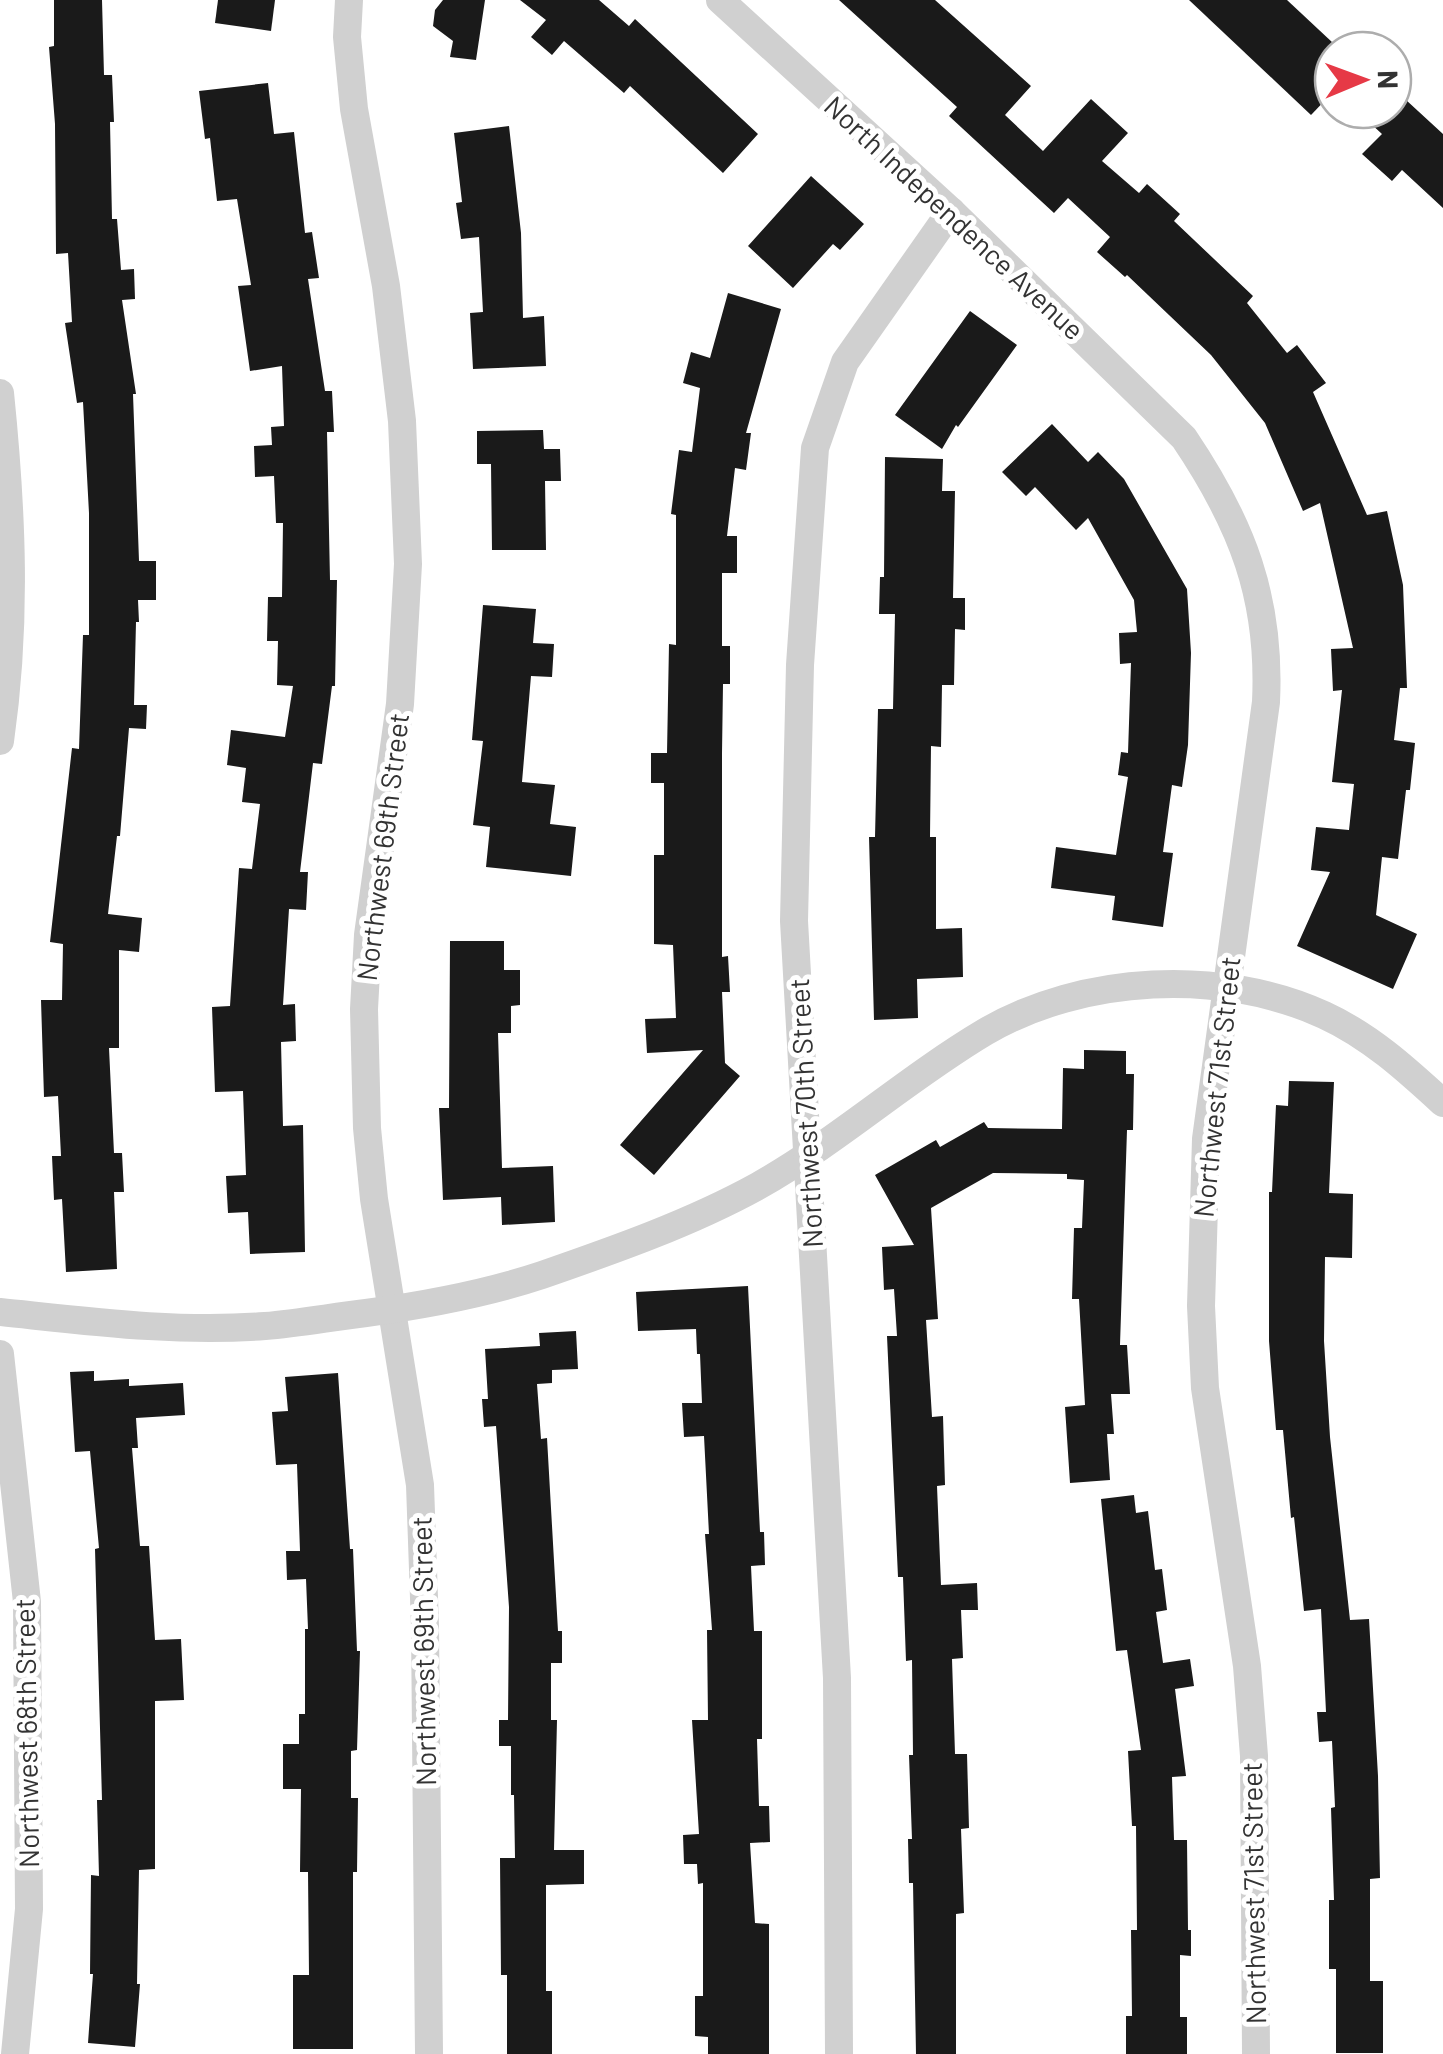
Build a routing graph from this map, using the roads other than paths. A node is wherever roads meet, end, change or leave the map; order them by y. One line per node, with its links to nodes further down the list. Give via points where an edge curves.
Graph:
1 (348, 0): 10 (street, Northwest 69th Street, via 352,92 402,421 408,564 400,704 364,1008 366,1128)
2 (720, 0): 3 (street, North Independence Avenue)
3 (950, 211): 5 (street, North Independence Avenue); 9 (street, Northwest 70th Street, via 845,362 814,448 794,921)
4 (0, 393): 6 (street, via 13,608)
5 (1184, 438): 7 (street, Northwest 71st Street, via 1211,478 1252,566 1268,659 1262,747)
6 (0, 741)
7 (1225, 988): 8 (street, via 1323,1014 1403,1066); 9 (street, via 1128,986 1031,1011 987,1030); 16 (street, Northwest 71st Street, via 1206,1139 1201,1306 1205,1388 1251,1720)
8 (1443, 1104)
9 (808, 1155): 10 (street, via 670,1227 555,1270); 15 (street, Northwest 70th Street, via 836,1678)
10 (393, 1309): 11 (street, via 264,1326 178,1327); 14 (street, Northwest 69th Street, via 420,1486)
11 (0, 1312)
12 (0, 1354): 13 (street, Northwest 68th Street, via 27,1602 29,1909)
13 (15, 2054)
14 (428, 2054)
15 (839, 2054)
16 (1256, 2054)

